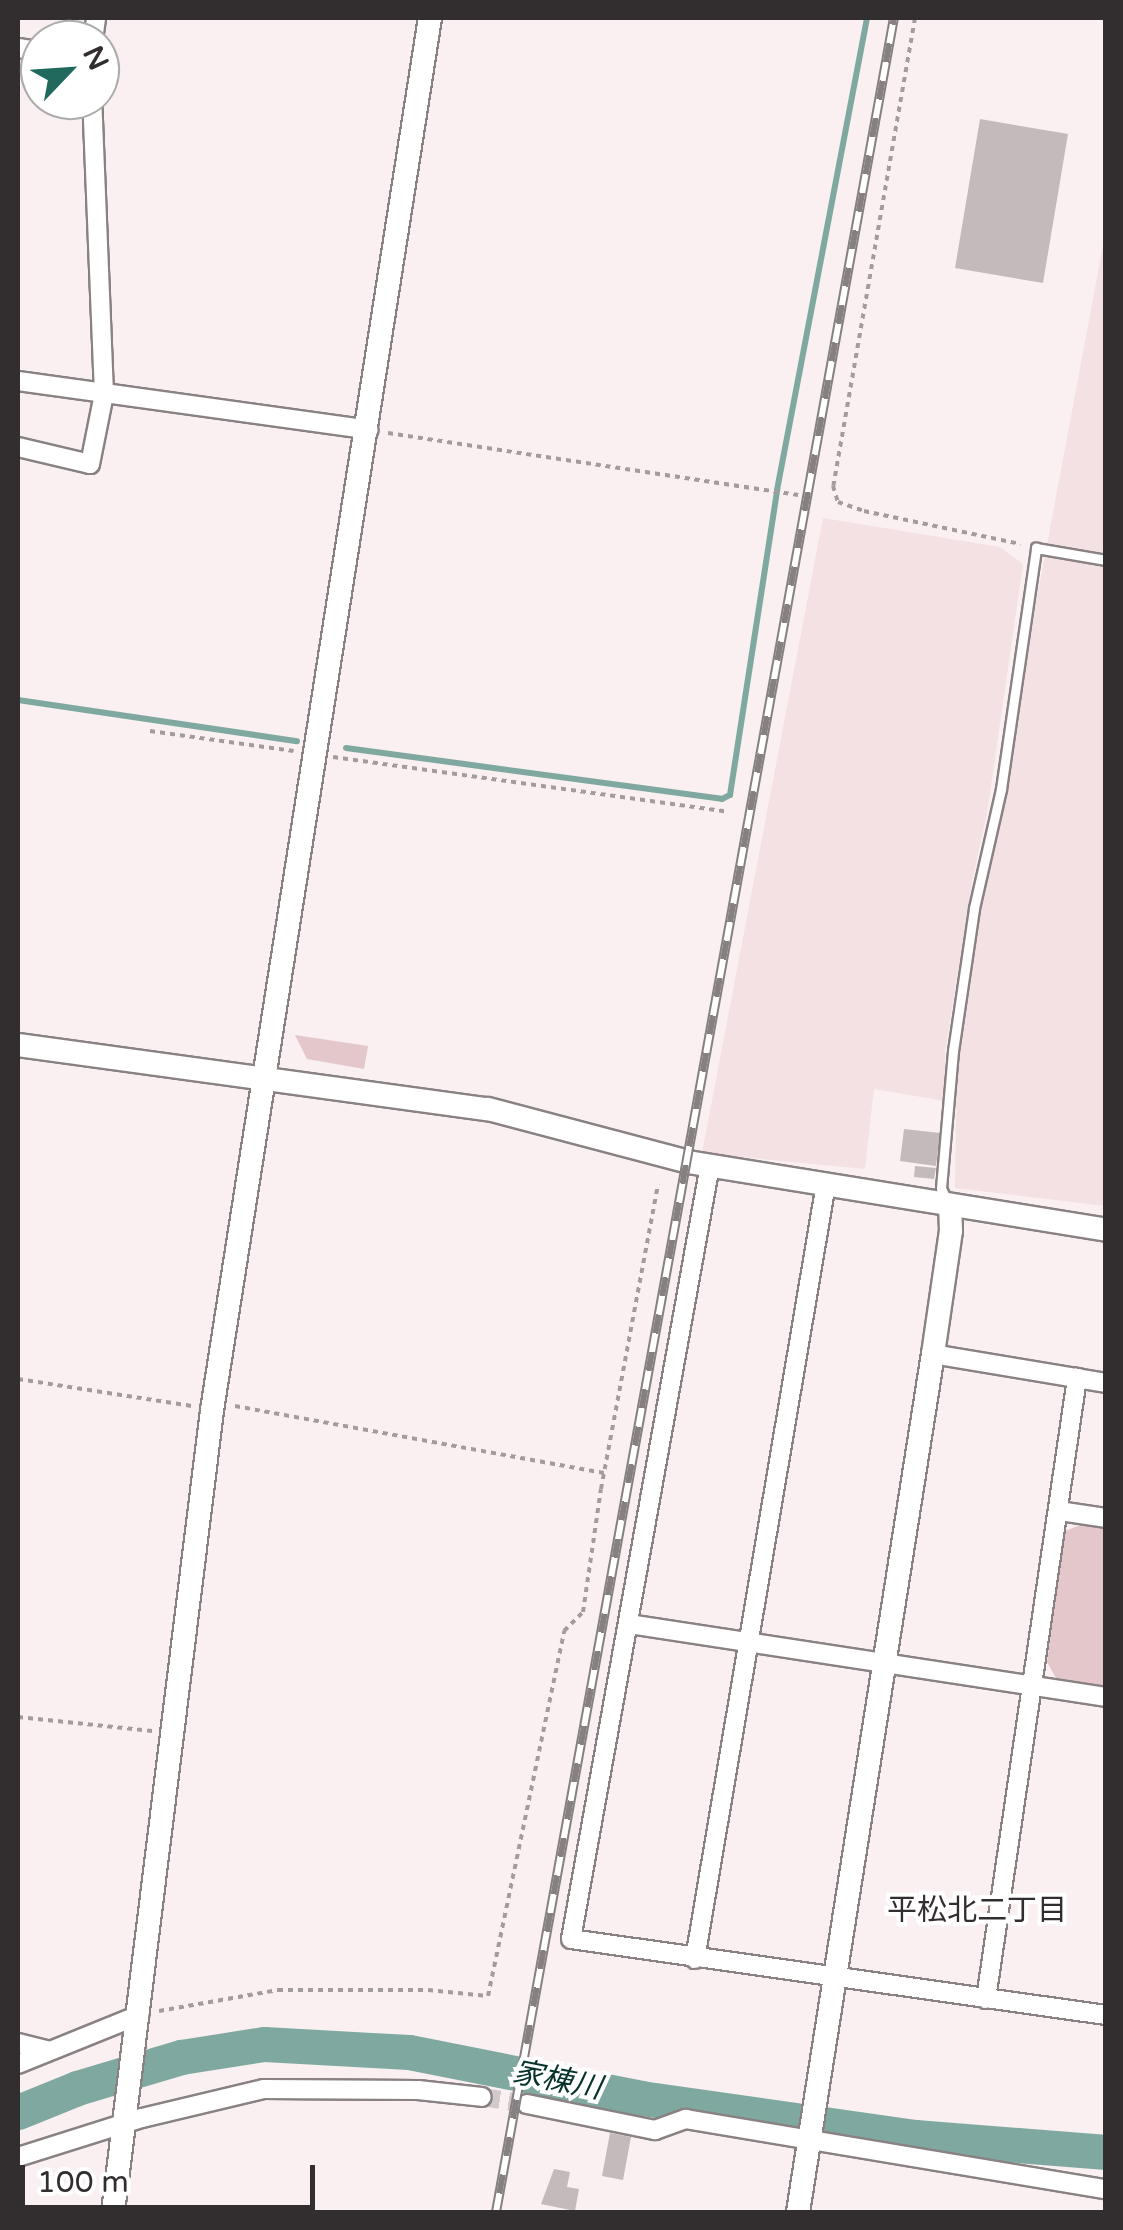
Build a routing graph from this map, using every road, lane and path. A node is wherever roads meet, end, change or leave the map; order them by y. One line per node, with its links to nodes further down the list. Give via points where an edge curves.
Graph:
1 (430, 18): 6 (street)
2 (915, 18): 9 (path, via 833,486 838,502 864,511)
3 (93, 120): 5 (street)
4 (18, 381): 5 (street)
5 (104, 394): 6 (street); 7 (street, via 90,464)
6 (369, 430): 8 (path); 12 (street)
7 (18, 447)
8 (798, 495)
9 (1036, 548): 10 (lane); 19 (lane, via 953,1051 941,1188)
10 (1106, 560)
11 (150, 731): 12 (path)
12 (316, 754): 13 (path); 15 (street)
13 (728, 812)
14 (18, 1045): 15 (street)
15 (262, 1080): 16 (street, via 488,1108); 25 (street)
16 (710, 1165): 18 (street); 29 (street)
17 (658, 1184): 26 (path)
18 (826, 1184): 19 (street); 30 (street)
19 (950, 1208): 20 (street); 21 (street)
20 (1106, 1230)
21 (933, 1354): 23 (street); 31 (street)
22 (18, 1378): 25 (path)
23 (1077, 1378): 24 (street); 27 (street)
24 (1106, 1383)
25 (212, 1410): 26 (path, via 230,1406); 35 (street)
26 (604, 1473): 40 (path, via 583,1612 564,1631 488,1996 278,1990)
27 (1060, 1511): 28 (street); 32 (street)
28 (1106, 1518)
29 (629, 1624): 30 (street); 36 (street, via 571,1939)
30 (750, 1643): 31 (street); 36 (street)
31 (884, 1661): 32 (street); 37 (street)
32 (1032, 1686): 33 (street); 38 (street)
33 (1106, 1697)
34 (18, 1717): 35 (path)
35 (174, 1734): 40 (street)
36 (695, 1958): 37 (street)
37 (836, 1976): 38 (street); 47 (street)
38 (986, 1999): 39 (street)
39 (1105, 2009)
40 (138, 2022): 42 (street); 46 (street)
41 (18, 2043): 42 (street)
42 (48, 2050): 43 (street)
43 (18, 2064)
44 (482, 2098): 46 (street, via 418,2090 264,2090)
45 (527, 2104): 47 (street, via 655,2130 686,2119)
46 (125, 2118): 48 (street); 50 (street)
47 (810, 2136): 49 (street); 51 (street)
48 (18, 2158)
49 (1106, 2189)
50 (113, 2212)
51 (798, 2212)

